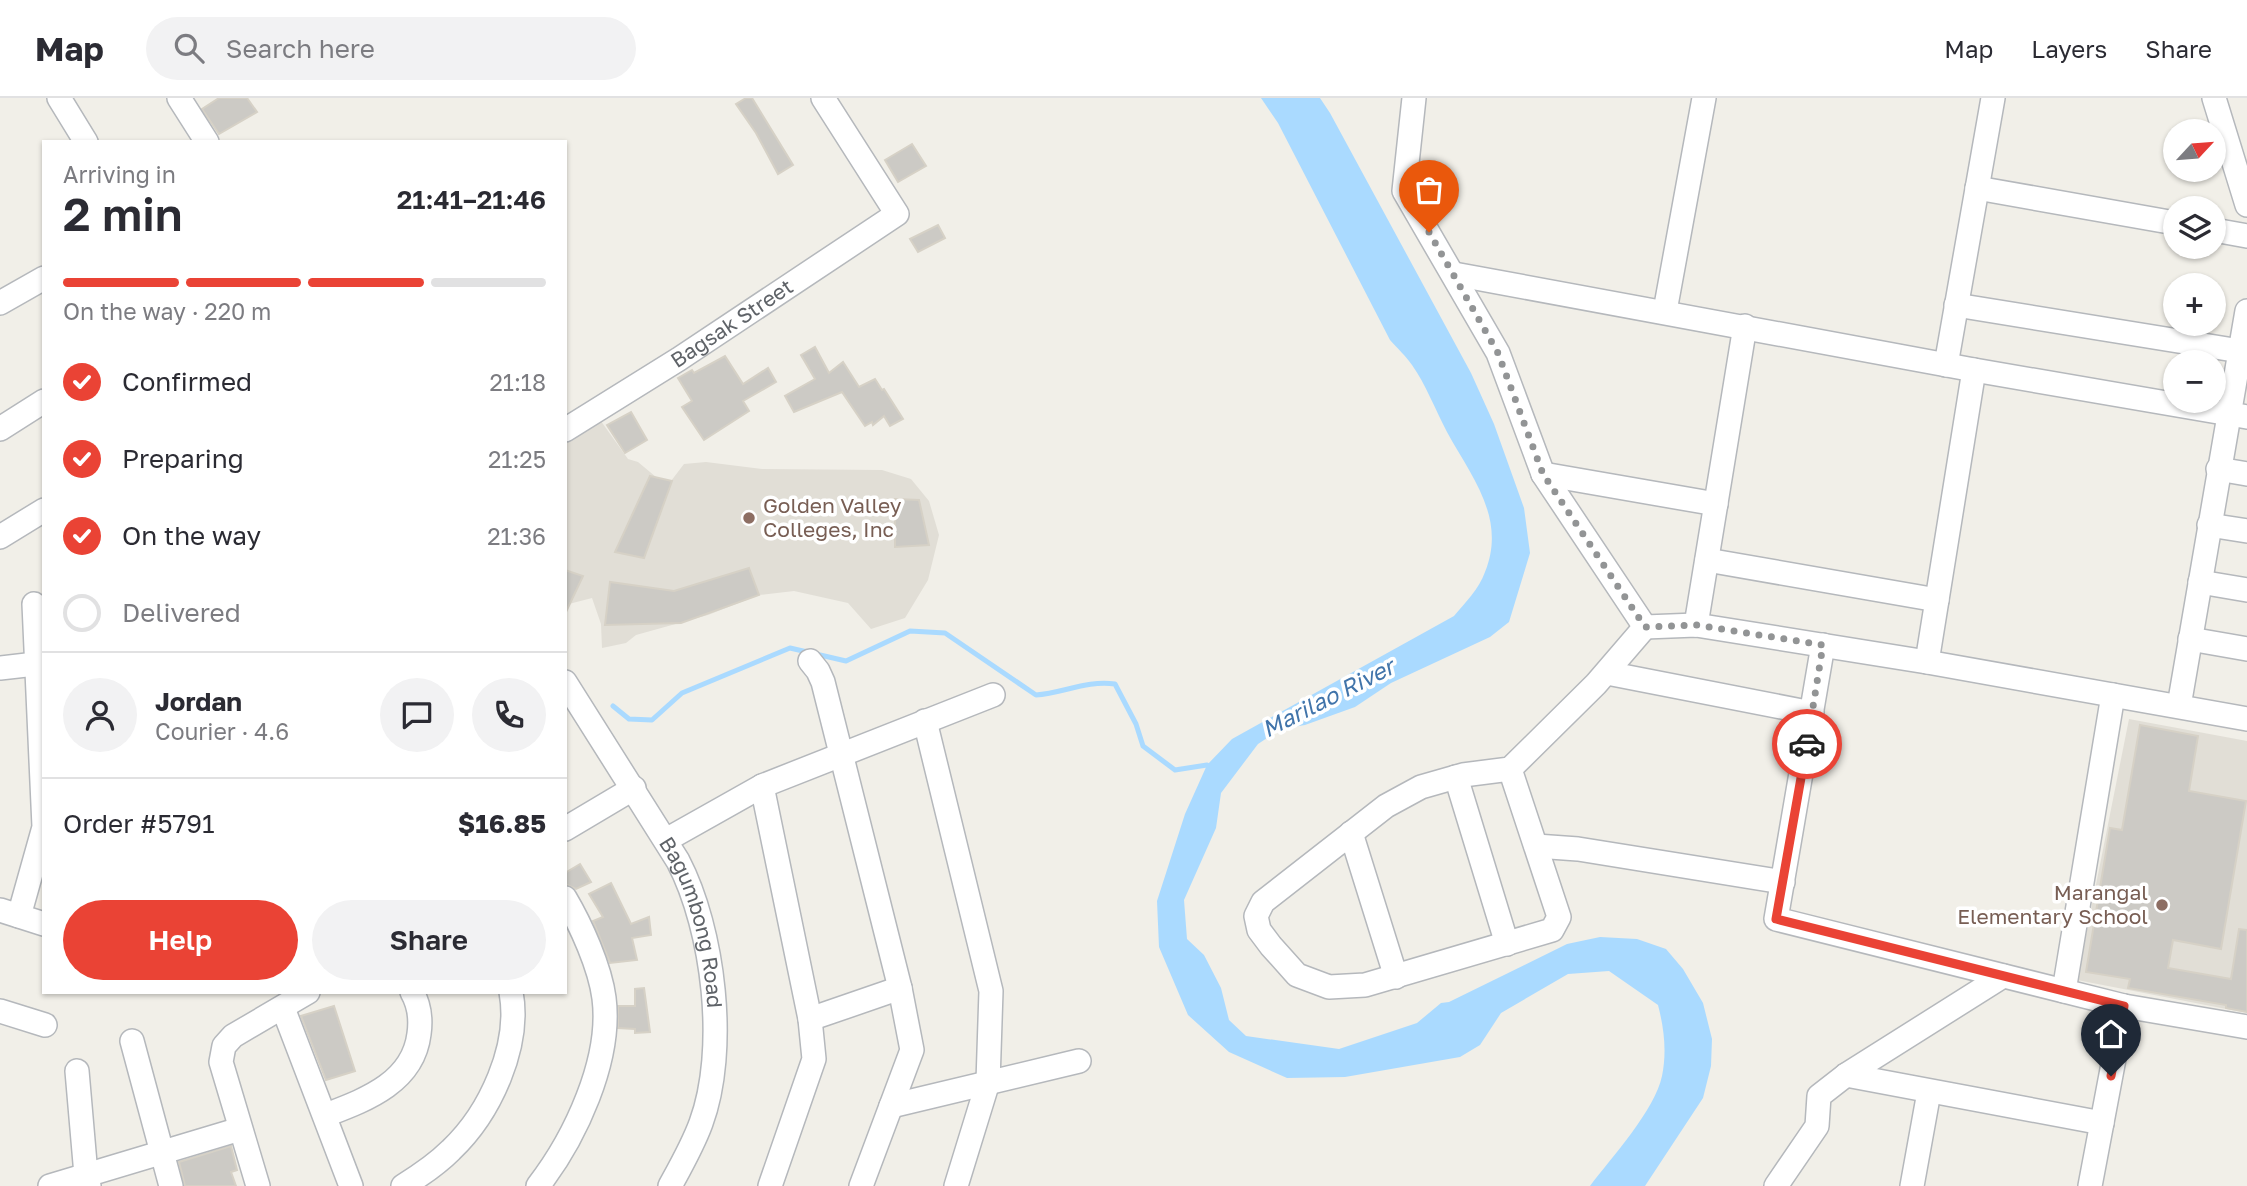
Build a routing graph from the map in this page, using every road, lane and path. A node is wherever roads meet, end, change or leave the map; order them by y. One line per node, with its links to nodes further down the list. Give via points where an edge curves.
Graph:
1 (59, 98): 8 (street)
2 (179, 98): 9 (street)
3 (823, 98): 28 (street, Bagsak Street, via 897,214)
4 (1414, 98): 15 (street, via 1404,191)
5 (1704, 98): 19 (street)
6 (1993, 98): 10 (street)
7 (2214, 98): 11 (street)
8 (85, 140)
9 (206, 140)
10 (1977, 188): 12 (street); 18 (street)
11 (2247, 205)
12 (2163, 221)
13 (2226, 232): 14 (street)
14 (2247, 236)
15 (1454, 274): 19 (street); 30 (street, via 1498,353)
16 (42, 279): 17 (street)
17 (0, 303)
18 (1956, 305): 22 (street); 23 (street)
19 (1665, 311): 21 (street)
20 (2247, 311): 22 (street)
21 (1745, 326): 23 (street); 32 (street)
22 (2239, 351): 26 (street)
23 (1946, 365): 24 (street)
24 (1974, 370): 26 (street); 40 (street)
25 (42, 402): 27 (street)
26 (2237, 415): 29 (street)
27 (0, 429)
28 (567, 429)
29 (2218, 469): 31 (street); 34 (street)
30 (1543, 474): 32 (street); 43 (street)
31 (2247, 474)
32 (1716, 504): 37 (street)
33 (42, 511): 36 (street)
34 (2209, 525): 35 (street); 38 (street)
35 (2247, 531)
36 (0, 537)
37 (1707, 560): 40 (street); 42 (street)
38 (2200, 582): 39 (street); 44 (street)
39 (2247, 590)
40 (1937, 600): 48 (street)
41 (34, 604): 49 (street)
42 (1696, 625): 43 (street); 45 (street)
43 (1645, 627): 51 (street)
44 (2190, 639): 46 (street); 55 (street)
45 (1823, 645): 48 (street); 56 (street)
46 (2247, 649)
47 (810, 661): 60 (street, via 823,682)
48 (1927, 662): 54 (street)
49 (41, 663): 50 (street); 57 (street)
50 (0, 668)
51 (1607, 673): 56 (street); 61 (street)
52 (567, 685): 64 (street, Bagumbong Road)
53 (993, 695): 59 (street)
54 (2113, 695): 55 (street); 78 (street)
55 (2179, 706): 58 (street)
56 (1812, 713): 70 (street)
57 (42, 718)
58 (2247, 719)
59 (925, 721): 60 (street); 92 (street, via 991,990)
60 (841, 754): 63 (street); 77 (street)
61 (1510, 769): 62 (street); 69 (street)
62 (1456, 777): 67 (street, via 1421,787); 74 (street)
63 (762, 786): 68 (street); 85 (street)
64 (634, 788): 65 (street); 68 (street, Bagumbong Road)
65 (567, 828)
66 (42, 832): 72 (street)
67 (1351, 832): 76 (street); 76 (street, via 1263,902 1256,916 1259,930 1297,975 1329,987)
68 (666, 839): 106 (street, Bagumbong Road, via 687,879 702,924 715,1025 705,1110)
69 (1536, 846): 70 (street); 74 (street, via 1559,917 1552,930)
70 (1783, 882): 75 (street, via 1776,919)
71 (567, 902): 105 (street, via 604,998 604,1044 572,1136)
72 (9, 913): 73 (street)
73 (42, 923)
74 (1507, 944): 76 (street)
75 (2004, 976): 78 (street); 91 (street)
76 (1396, 977)
77 (900, 988): 85 (street); 94 (street, via 912,1050)
78 (2064, 991): 82 (street)
79 (305, 994): 83 (street)
80 (413, 994): 95 (street, via 421,1020 418,1043 405,1069 367,1099)
81 (511, 994): 104 (street, via 512,1031 492,1093 453,1149)
82 (2124, 1006): 87 (street); 96 (street)
83 (283, 1009): 95 (street); 97 (street, via 233,1036 224,1046 221,1062)
84 (0, 1011): 86 (street)
85 (810, 1019): 107 (street, via 814,1059)
86 (45, 1025)
87 (2247, 1027)
88 (132, 1041): 98 (street)
89 (1079, 1061): 92 (street)
90 (77, 1071): 99 (street)
91 (1846, 1075): 93 (street); 110 (street, via 1819,1096 1817,1126)
92 (988, 1082): 94 (street); 109 (street)
93 (1929, 1091): 96 (street); 111 (street)
94 (891, 1106): 108 (street)
95 (326, 1115): 103 (street)
96 (2102, 1123): 112 (street)
97 (240, 1129): 98 (street); 102 (street)
98 (160, 1153): 99 (street); 101 (street)
99 (88, 1181): 100 (street)
100 (50, 1186)
101 (171, 1186)
102 (258, 1186)
103 (351, 1186)
104 (403, 1186)
105 (538, 1186)
106 (670, 1186)
107 (770, 1186)
108 (861, 1186)
109 (956, 1186)
110 (1776, 1186)
111 (1912, 1186)
112 (2090, 1186)

